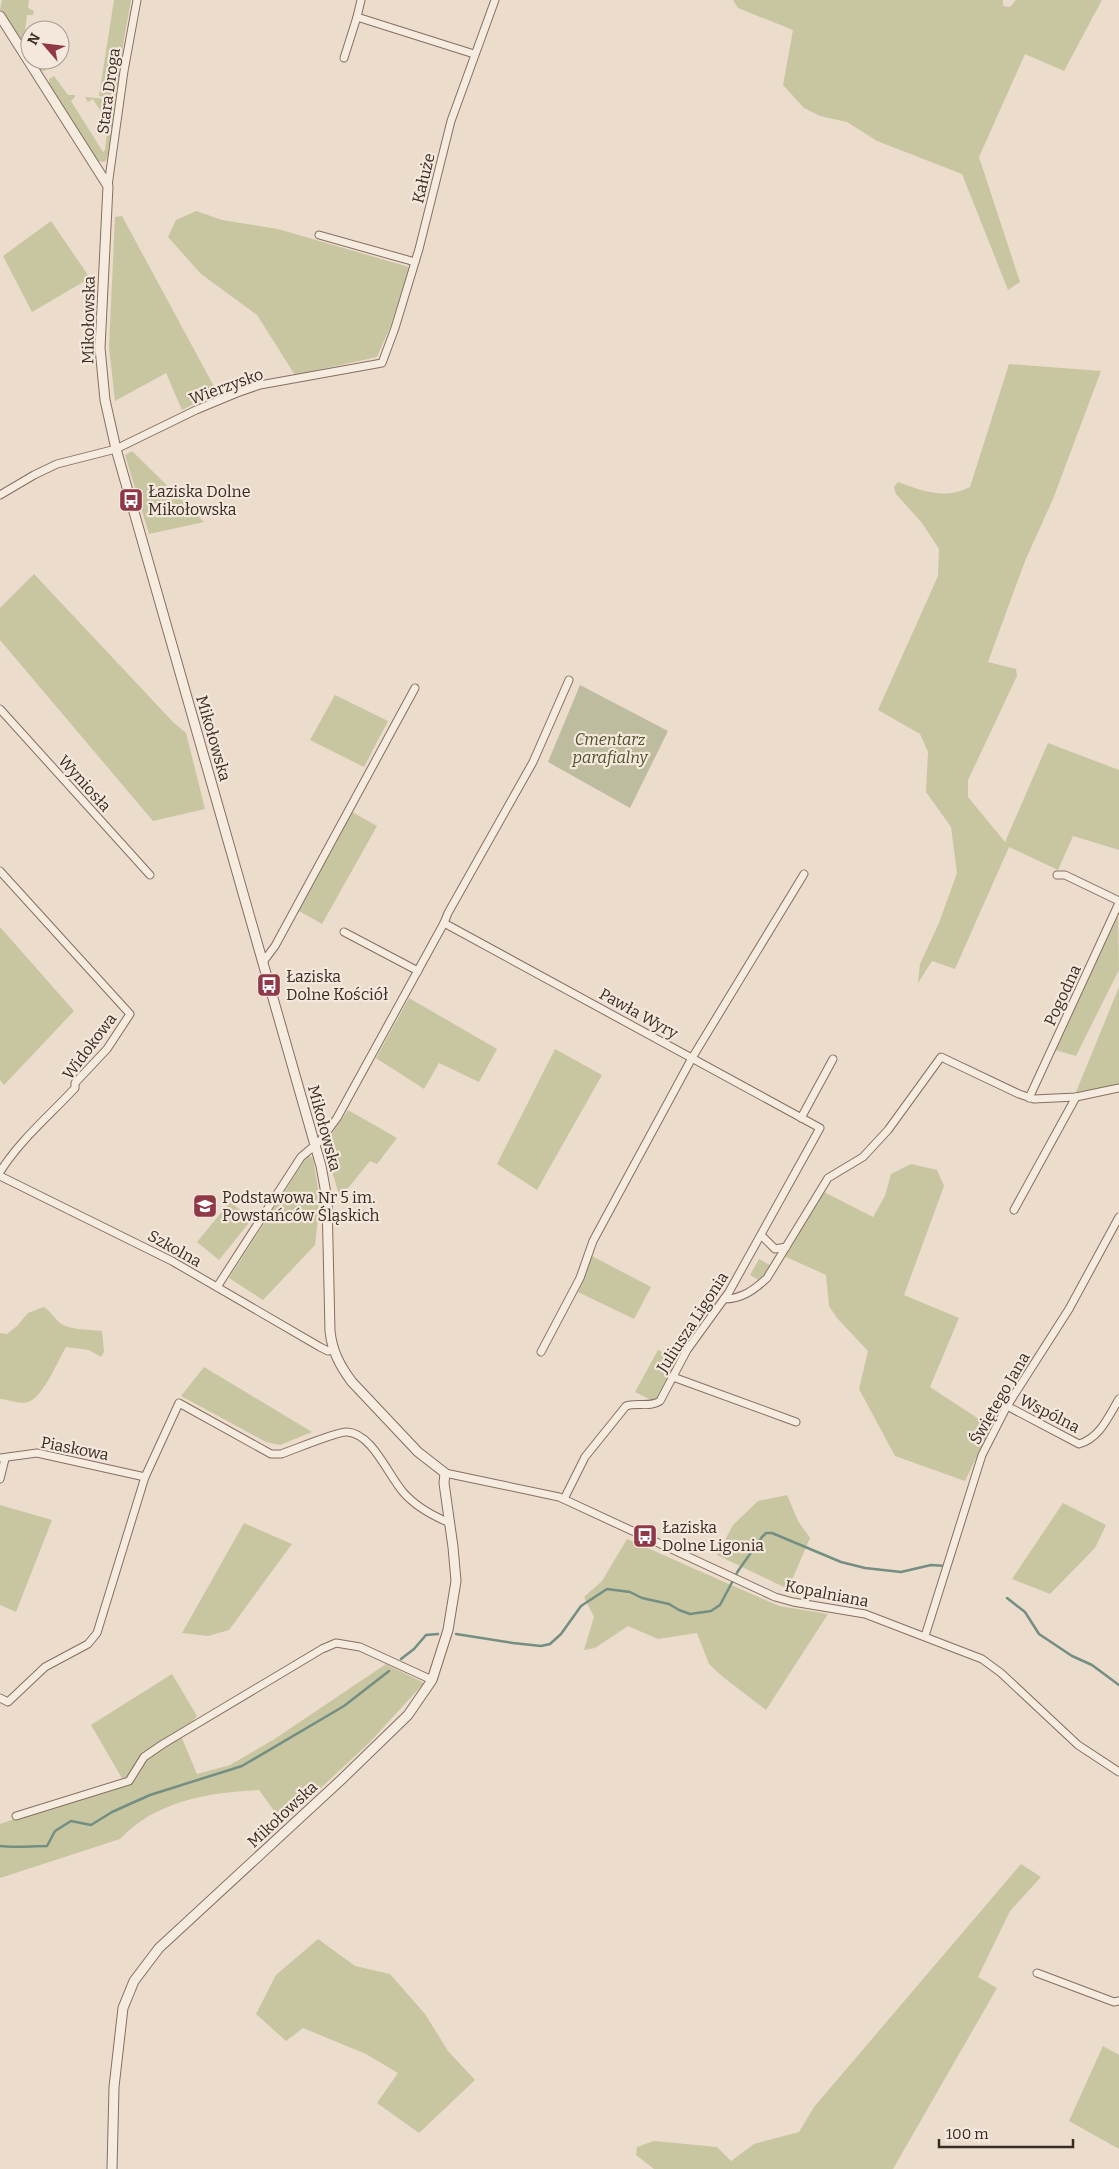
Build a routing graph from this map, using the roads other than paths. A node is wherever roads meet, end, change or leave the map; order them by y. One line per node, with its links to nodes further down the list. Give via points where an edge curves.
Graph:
1 (137, 0): 8 (street, Stara Droga)
2 (361, 0): 5 (street)
3 (495, 0): 6 (street, Kałuże)
4 (0, 16): 8 (street)
5 (357, 17): 6 (street); 7 (street)
6 (474, 54): 10 (street, Kałuże, via 451,121)
7 (344, 58)
8 (108, 186): 12 (street, Mikołowska, via 100,348 105,400)
9 (319, 235): 10 (street)
10 (415, 262): 11 (street, Kałuże)
11 (382, 363): 12 (street, Wierzysko, via 260,385 196,410)
12 (116, 449): 13 (street, Wierzysko, via 57,464); 24 (street, Mikołowska)
13 (0, 495)
14 (569, 680): 22 (street, via 533,762)
15 (415, 688): 24 (street, via 275,946)
16 (0, 709): 19 (street, Wyniosła)
17 (0, 871): 34 (street, Widokowa, via 130,1014 107,1049 55,1110 34,1129)
18 (804, 874): 26 (street)
19 (150, 875)
20 (1057, 875): 21 (street, Pogodna, via 1065,874)
21 (1119, 902): 30 (street, Pogodna)
22 (444, 923): 25 (street); 26 (street, Pawła Wyry)
23 (344, 932): 25 (street)
24 (263, 962): 33 (street, Mikołowska)
25 (418, 972): 33 (street, via 348,1100 326,1134)
26 (692, 1058): 31 (street, Pawła Wyry); 42 (street, via 593,1241 580,1278)
27 (833, 1060): 31 (street)
28 (1119, 1088): 29 (street)
29 (1076, 1097): 30 (street); 35 (street)
30 (1029, 1098): 38 (street, via 941,1057 888,1130 864,1157 828,1178)
31 (801, 1118): 32 (street, Pawła Wyry)
32 (820, 1128): 37 (street, Juliusza Ligonia)
33 (315, 1144): 39 (street, via 301,1157); 41 (street, Mikołowska, via 326,1199)
34 (0, 1174): 39 (street, Szkolna)
35 (1014, 1210)
36 (1119, 1217): 45 (street, Świętego Jana, via 1068,1309)
37 (761, 1235): 38 (street, via 775,1249); 40 (street, Juliusza Ligonia)
38 (786, 1247): 40 (street, via 767,1278 754,1290 735,1299)
39 (217, 1287): 41 (street, Szkolna, via 320,1347)
40 (724, 1299): 43 (street, Juliusza Ligonia, via 687,1350)
41 (333, 1350): 48 (street, Mikołowska, via 352,1382 426,1460)
42 (541, 1352)
43 (673, 1377): 46 (street); 51 (street, Juliusza Ligonia, via 660,1401 652,1405 626,1406 586,1457)
44 (1119, 1399): 45 (street, Wspólna, via 1099,1432 1090,1441 1079,1444)
45 (1007, 1406): 53 (street, Świętego Jana, via 982,1454)
46 (796, 1422)
47 (3, 1458): 49 (street, Piaskowa, via 37,1453); 50 (street)
48 (445, 1473): 51 (street, Kopalniana); 52 (street, Mikołowska)
49 (145, 1477): 52 (street, via 178,1403 272,1454 282,1454 346,1431 358,1435 368,1442 403,1492 430,1514); 55 (street, via 97,1633 88,1644 45,1667 8,1702)
50 (0, 1479)
51 (564, 1499): 53 (street, Kopalniana, via 746,1584 793,1602 854,1611)
52 (450, 1523): 54 (street, Mikołowska, via 456,1581 453,1606)
53 (925, 1636): 56 (street, Kopalniana, via 992,1666 1078,1745)
54 (432, 1680): 57 (street, via 360,1647 336,1644 322,1648 144,1757 129,1782); 60 (street, Mikołowska, via 408,1716 159,1948 134,1981 123,2008 114,2087)
55 (0, 1698)
56 (1119, 1772)
57 (16, 1816)
58 (1037, 1973): 59 (street, via 1114,2002)
59 (1119, 2001)
60 (112, 2169)

